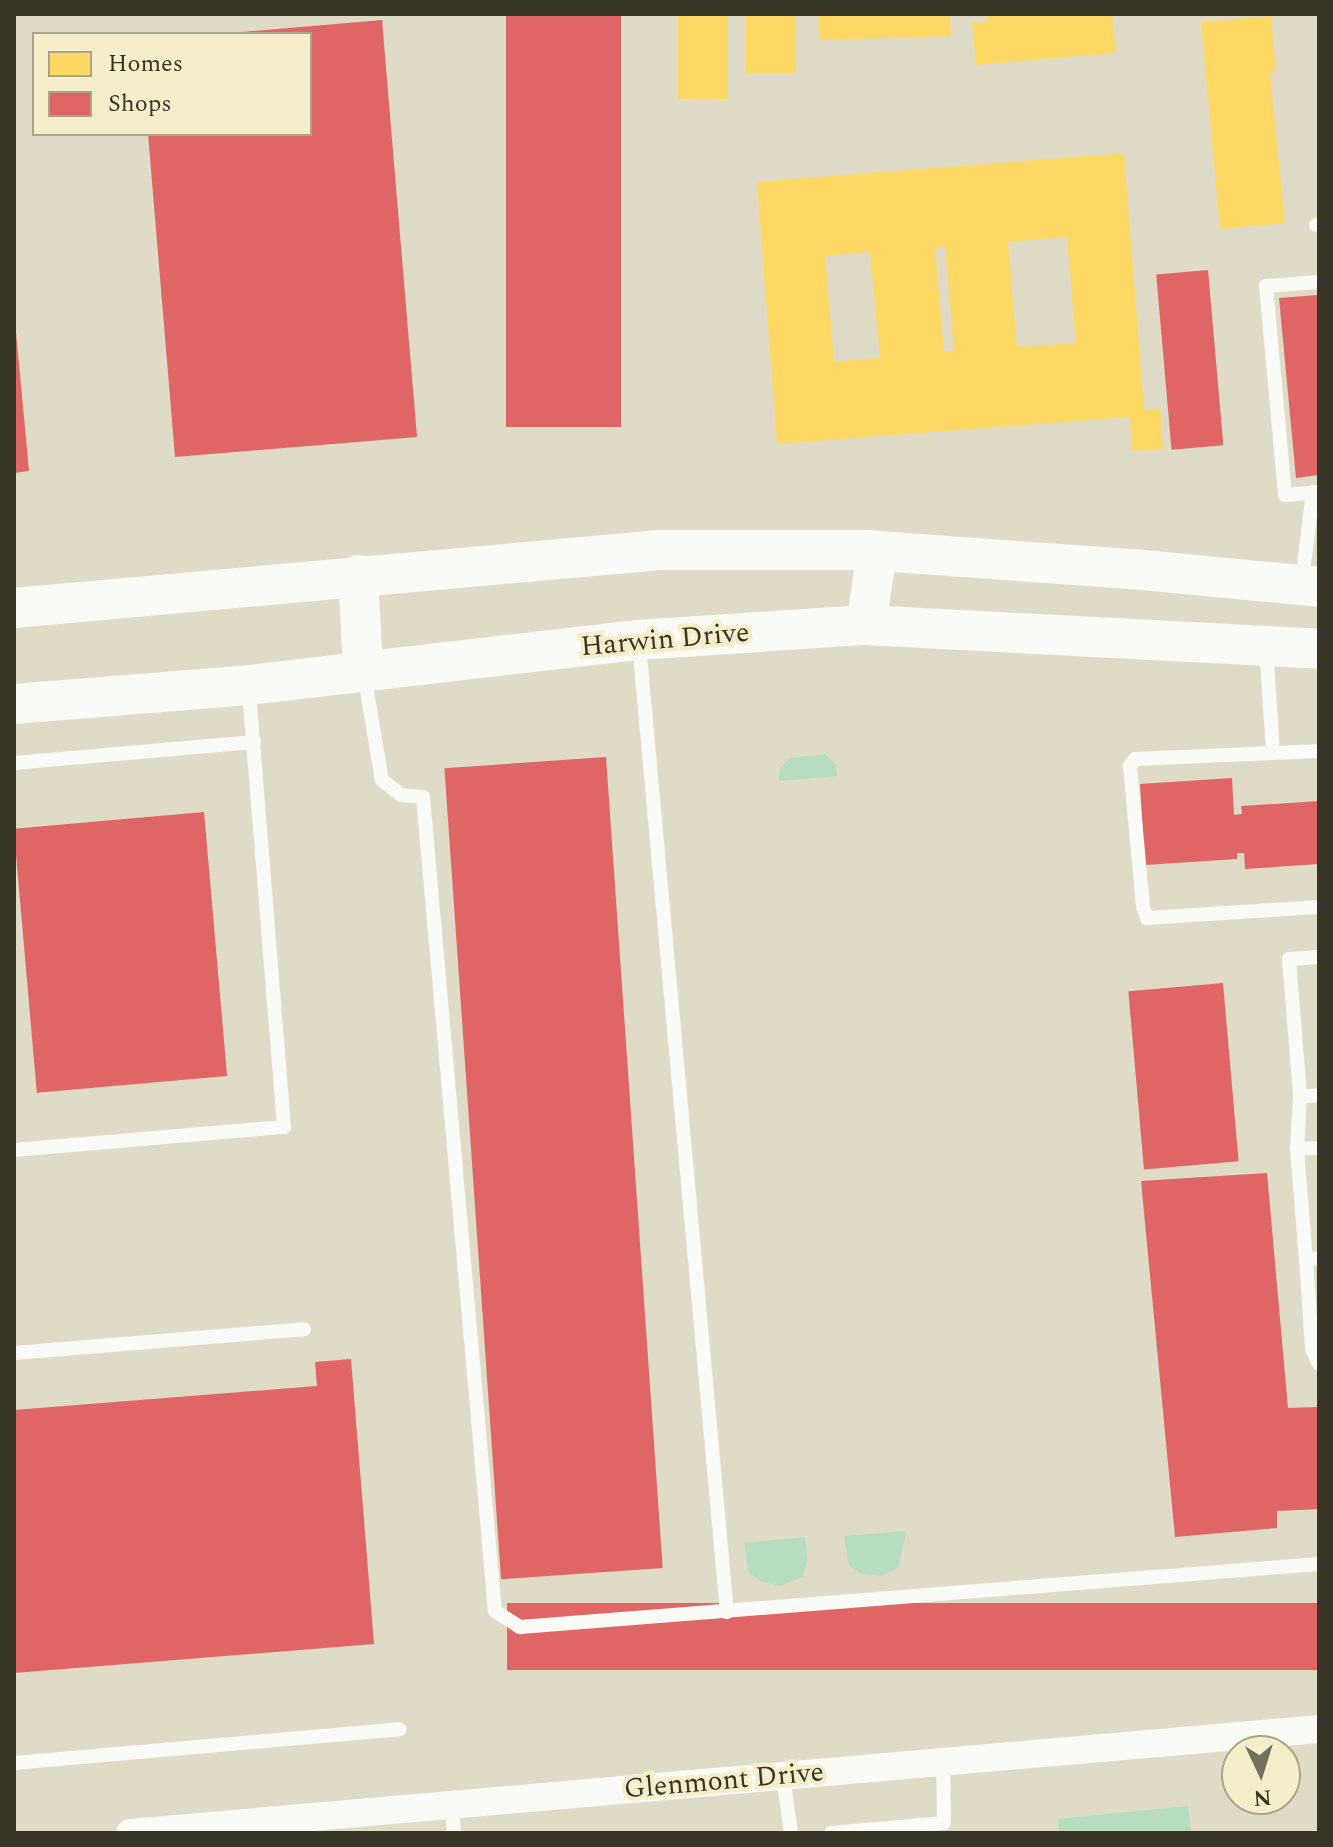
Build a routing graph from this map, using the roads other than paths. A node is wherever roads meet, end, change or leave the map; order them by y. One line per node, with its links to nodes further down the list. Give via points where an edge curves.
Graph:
1 (1319, 282): 2 (lane, via 1266,286 1285,495)
2 (1316, 492): 5 (lane)
3 (877, 551): 4 (main road, via 660,550); 5 (main road); 7 (main road)
4 (358, 575): 6 (main road); 11 (main road)
5 (1310, 586)
6 (14, 608)
7 (866, 625): 8 (main road, Harwin Drive); 9 (main road, Harwin Drive)
8 (638, 640): 11 (main road, Harwin Drive); 30 (lane)
9 (1266, 646): 10 (main road, Harwin Drive); 16 (lane)
10 (1319, 649)
11 (363, 669): 12 (main road, Harwin Drive); 30 (lane, via 382,780 401,795 423,797 495,1611 520,1627)
12 (248, 685): 13 (main road, Harwin Drive); 14 (lane)
13 (14, 704)
14 (254, 742): 17 (lane); 24 (lane, via 284,1127)
15 (1319, 751): 16 (lane)
16 (1273, 753): 18 (lane, via 1131,761 1144,912 1159,920)
17 (14, 763)
18 (1319, 907)
19 (1319, 957): 21 (lane, via 1289,959)
20 (1319, 1095): 21 (lane)
21 (1300, 1097): 23 (lane)
22 (1319, 1148): 23 (lane)
23 (1297, 1149): 25 (lane)
24 (14, 1150)
25 (1313, 1259): 28 (lane, via 1312,1349)
26 (304, 1329): 27 (lane)
27 (14, 1353)
28 (1319, 1364)
29 (1319, 1564): 30 (lane)
30 (727, 1612)
31 (400, 1729): 34 (lane)
32 (1319, 1729): 33 (street, Glenmont Drive)
33 (943, 1762): 35 (street, Glenmont Drive); 39 (lane, via 944,1823)
34 (14, 1763)
35 (783, 1776): 36 (street, Glenmont Drive); 38 (lane)
36 (453, 1819): 37 (street, Glenmont Drive)
37 (141, 1833)
38 (791, 1833)
39 (831, 1833)

